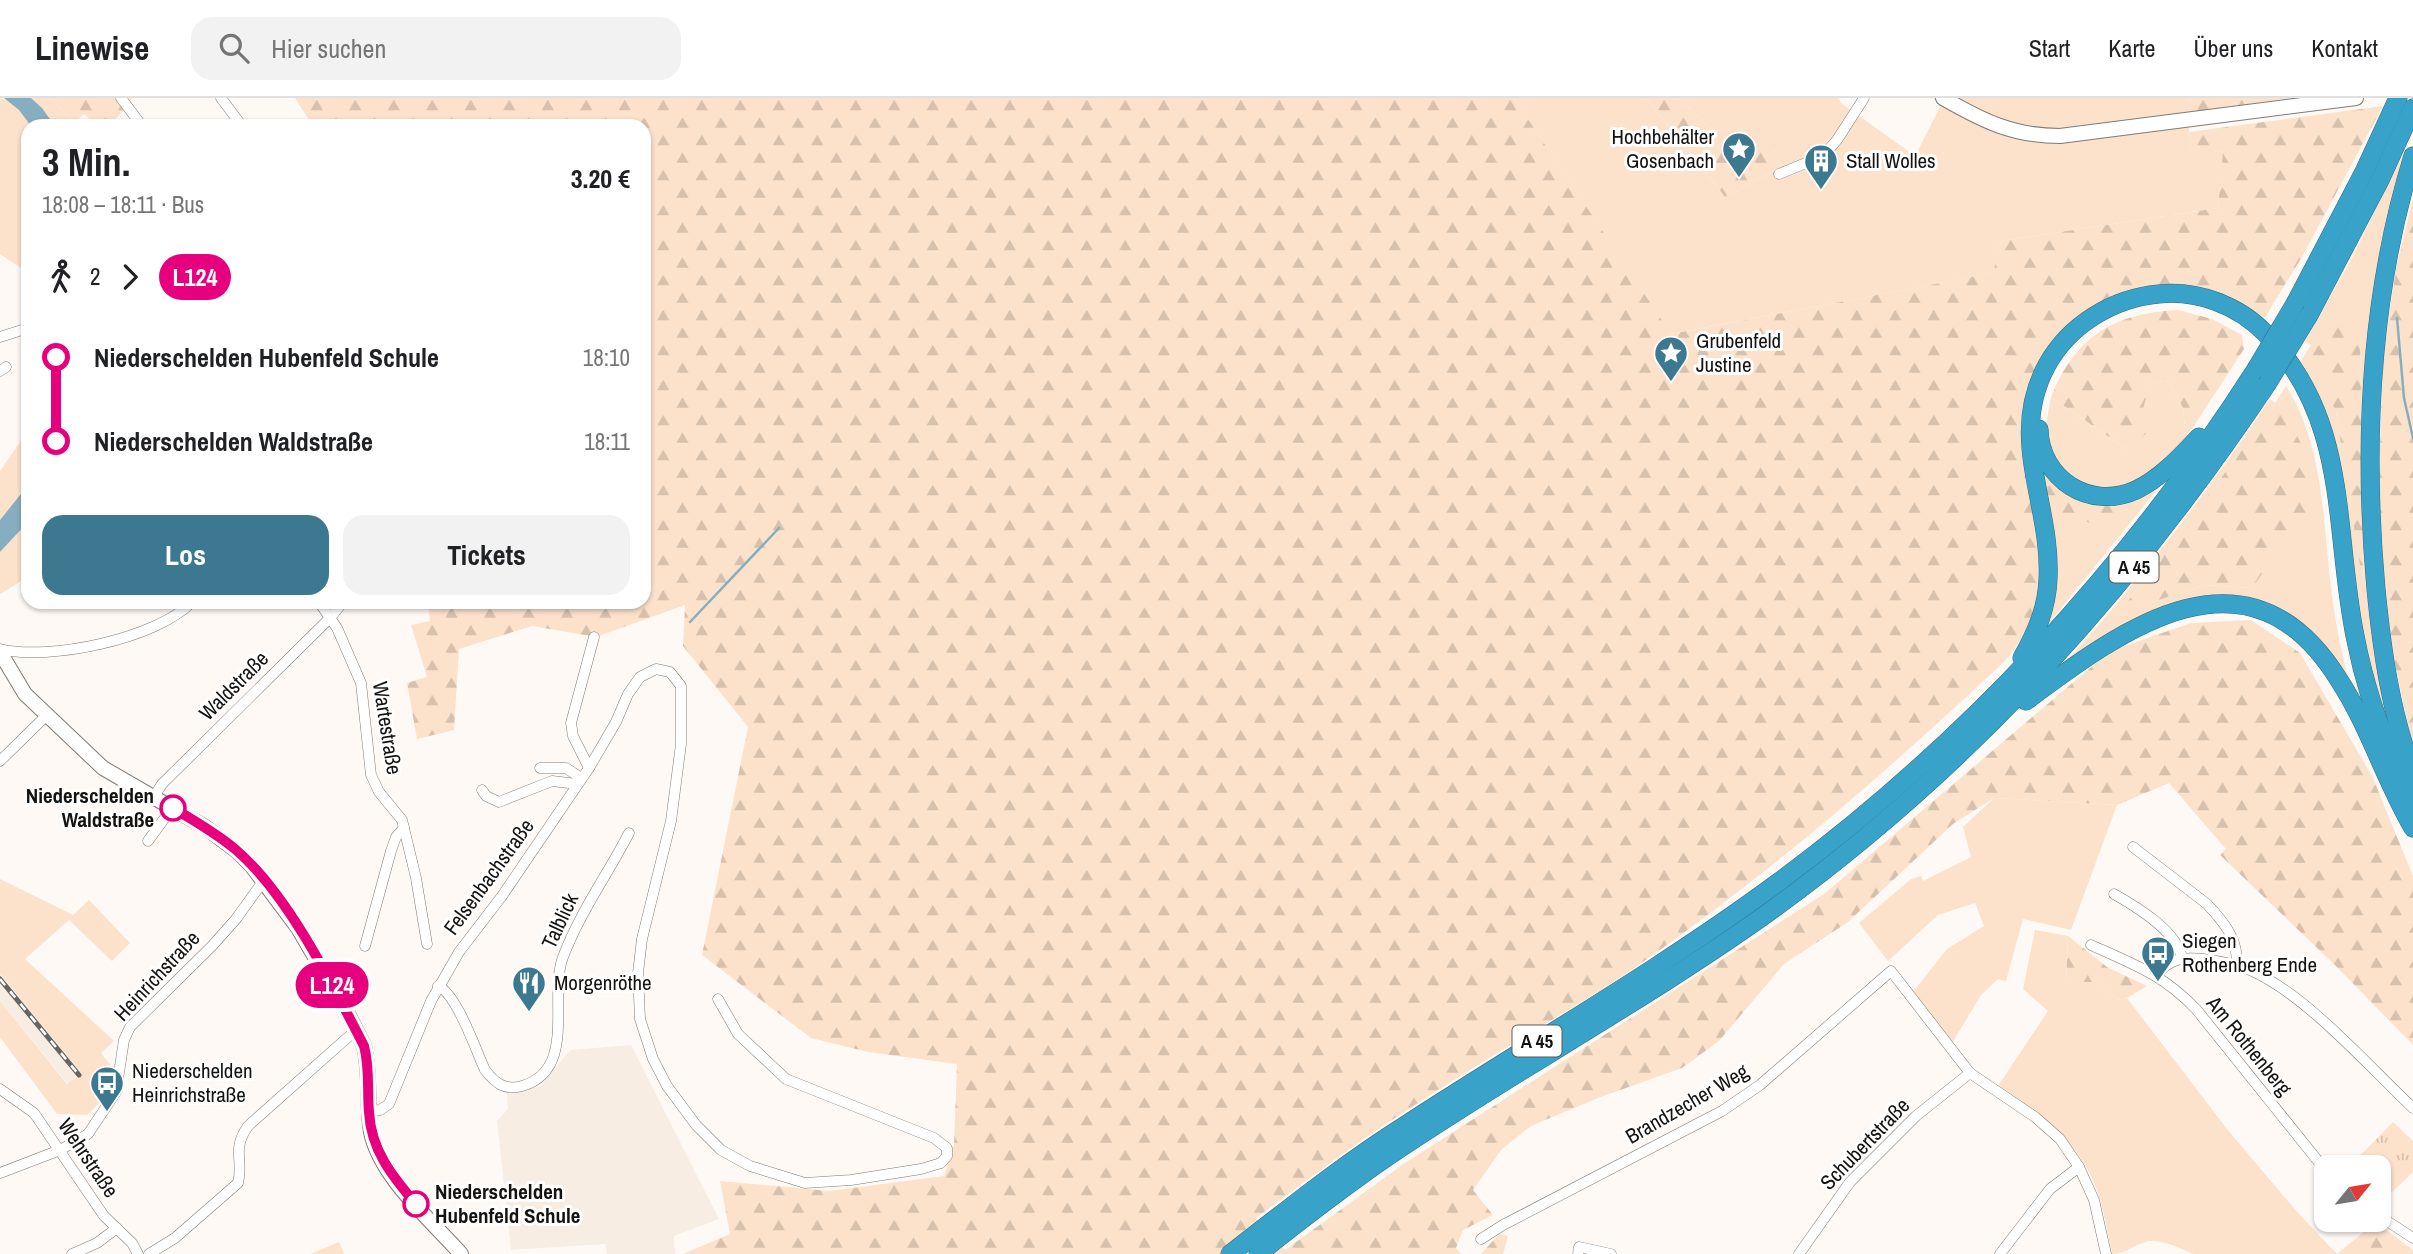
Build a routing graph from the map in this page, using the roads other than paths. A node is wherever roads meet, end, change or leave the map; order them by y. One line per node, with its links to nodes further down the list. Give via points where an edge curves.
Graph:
1 (121, 98): 8 (street)
2 (221, 98): 9 (street)
3 (1864, 98): 11 (street, via 1823,156)
4 (1943, 98): 5 (street, via 1996,127 2045,136)
5 (2356, 98)
6 (2398, 98): 12 (highway, A 45)
7 (2413, 108): 12 (highway, A 45, via 2380,180)
8 (137, 119)
9 (237, 119)
10 (2413, 156): 28 (highway, via 2394,222 2383,285 2371,450 2379,619 2396,714)
11 (1779, 174)
12 (2303, 308): 15 (highway, A 45, bridge); 24 (highway, A 45, bridge, via 2267,384 2196,488 2060,653)
13 (21, 330): 14 (street)
14 (0, 337)
15 (2244, 387): 22 (highway, A 45, via 2116,562); 29 (highway, via 2171,466 2125,494 2098,496 2075,490 2056,475 2042,451 2040,420 2052,374 2078,339 2113,316 2134,307 2178,302 2230,318 2269,349 2292,378 2317,440 2346,639)
16 (184, 609): 21 (street, via 169,621 89,647 15,653)
17 (324, 609): 19 (street, Wartestraße)
18 (337, 609): 19 (street, Waldstraße)
19 (330, 618): 32 (street, Waldstraße); 35 (street, Wartestraße, via 361,682 371,775)
20 (594, 637): 27 (street, via 571,723)
21 (0, 650): 23 (street, via 25,694)
22 (2000, 690): 33 (highway, via 2028,648 2046,598 2048,558 2030,425 2047,365 2075,330 2115,305 2160,294 2207,299 2242,313 2259,327 2297,371 2314,403 2332,466 2363,675); 59 (highway, A 45, via 1891,793 1773,886 1639,978 1405,1125)
23 (48, 713): 25 (street); 32 (street, via 103,768)
24 (1981, 734): 29 (highway, via 2130,629 2180,609 2227,604 2270,615 2318,651 2349,696); 59 (highway, A 45, via 1900,809 1769,912)
25 (0, 761)
26 (540, 768): 30 (street, via 566,768)
27 (589, 768): 30 (street, Felsenbachstraße); 49 (street, Felsenbachstraße, via 640,677 656,669 670,672 681,687 681,744 671,821 642,939 640,1018 667,1086 696,1125 721,1150 750,1166 806,1183 941,1163 947,1156 947,1148 934,1138 786,1079 738,1034)
28 (2413, 772)
29 (2388, 776): 36 (highway)
30 (579, 781): 31 (street, via 552,781 499,802); 48 (street, Felsenbachstraße)
31 (482, 790)
32 (153, 798): 34 (street)
33 (2413, 801)
34 (172, 808): 38 (street); 40 (street, via 218,836)
35 (404, 828): 42 (street, Wartestraße); 44 (street, via 391,851)
36 (2413, 828)
37 (629, 833): 48 (street, Talblick, via 561,961 557,1047 551,1064 538,1078 514,1087 492,1079 453,1002)
38 (148, 841)
39 (2133, 847): 46 (street, via 2217,915 2235,942)
40 (264, 880): 50 (street, via 321,966); 55 (street, Heinrichstraße, via 212,946 130,1027 116,1092 88,1134)
41 (2114, 894): 45 (street, via 2173,937)
42 (427, 944)
43 (2091, 945): 47 (street, Am Rothenberg)
44 (365, 946)
45 (2182, 958): 46 (street); 47 (street, via 2165,964)
46 (2236, 965): 53 (street, via 2282,988)
47 (2157, 975): 56 (street, Am Rothenberg, via 2196,1009)
48 (438, 986): 54 (street, Felsenbachstraße, via 389,1104)
49 (718, 999)
50 (356, 1030): 54 (street, via 368,1060); 67 (street, via 248,1126 237,1154 238,1183 175,1238)
51 (1970, 1073): 57 (street, via 2043,1124); 63 (street, Brandzecher Weg, via 1891,971 1760,1085 1722,1111); 72 (street, Schubertstraße, via 1916,1116 1850,1182)
52 (0, 1089): 55 (street, Wehrstraße, via 34,1113)
53 (2413, 1108)
54 (369, 1112): 68 (street, via 384,1164)
55 (60, 1150): 58 (street, Heinrichstraße); 61 (street, Wehrstraße)
56 (2314, 1156)
57 (2079, 1167): 73 (street, via 2050,1189); 74 (street, via 2094,1200)
58 (0, 1173)
59 (1308, 1204): 69 (highway, A 45); 70 (highway, A 45)
60 (2391, 1224): 62 (street)
61 (117, 1228): 65 (street); 66 (street, Wehrstraße)
62 (2413, 1238)
63 (1481, 1239)
64 (1579, 1250): 71 (street)
65 (72, 1254)
66 (138, 1254)
67 (149, 1254)
68 (461, 1254)
69 (1230, 1254)
70 (1258, 1254)
71 (1611, 1254)
72 (1799, 1254)
73 (2000, 1254)
74 (2106, 1254)

